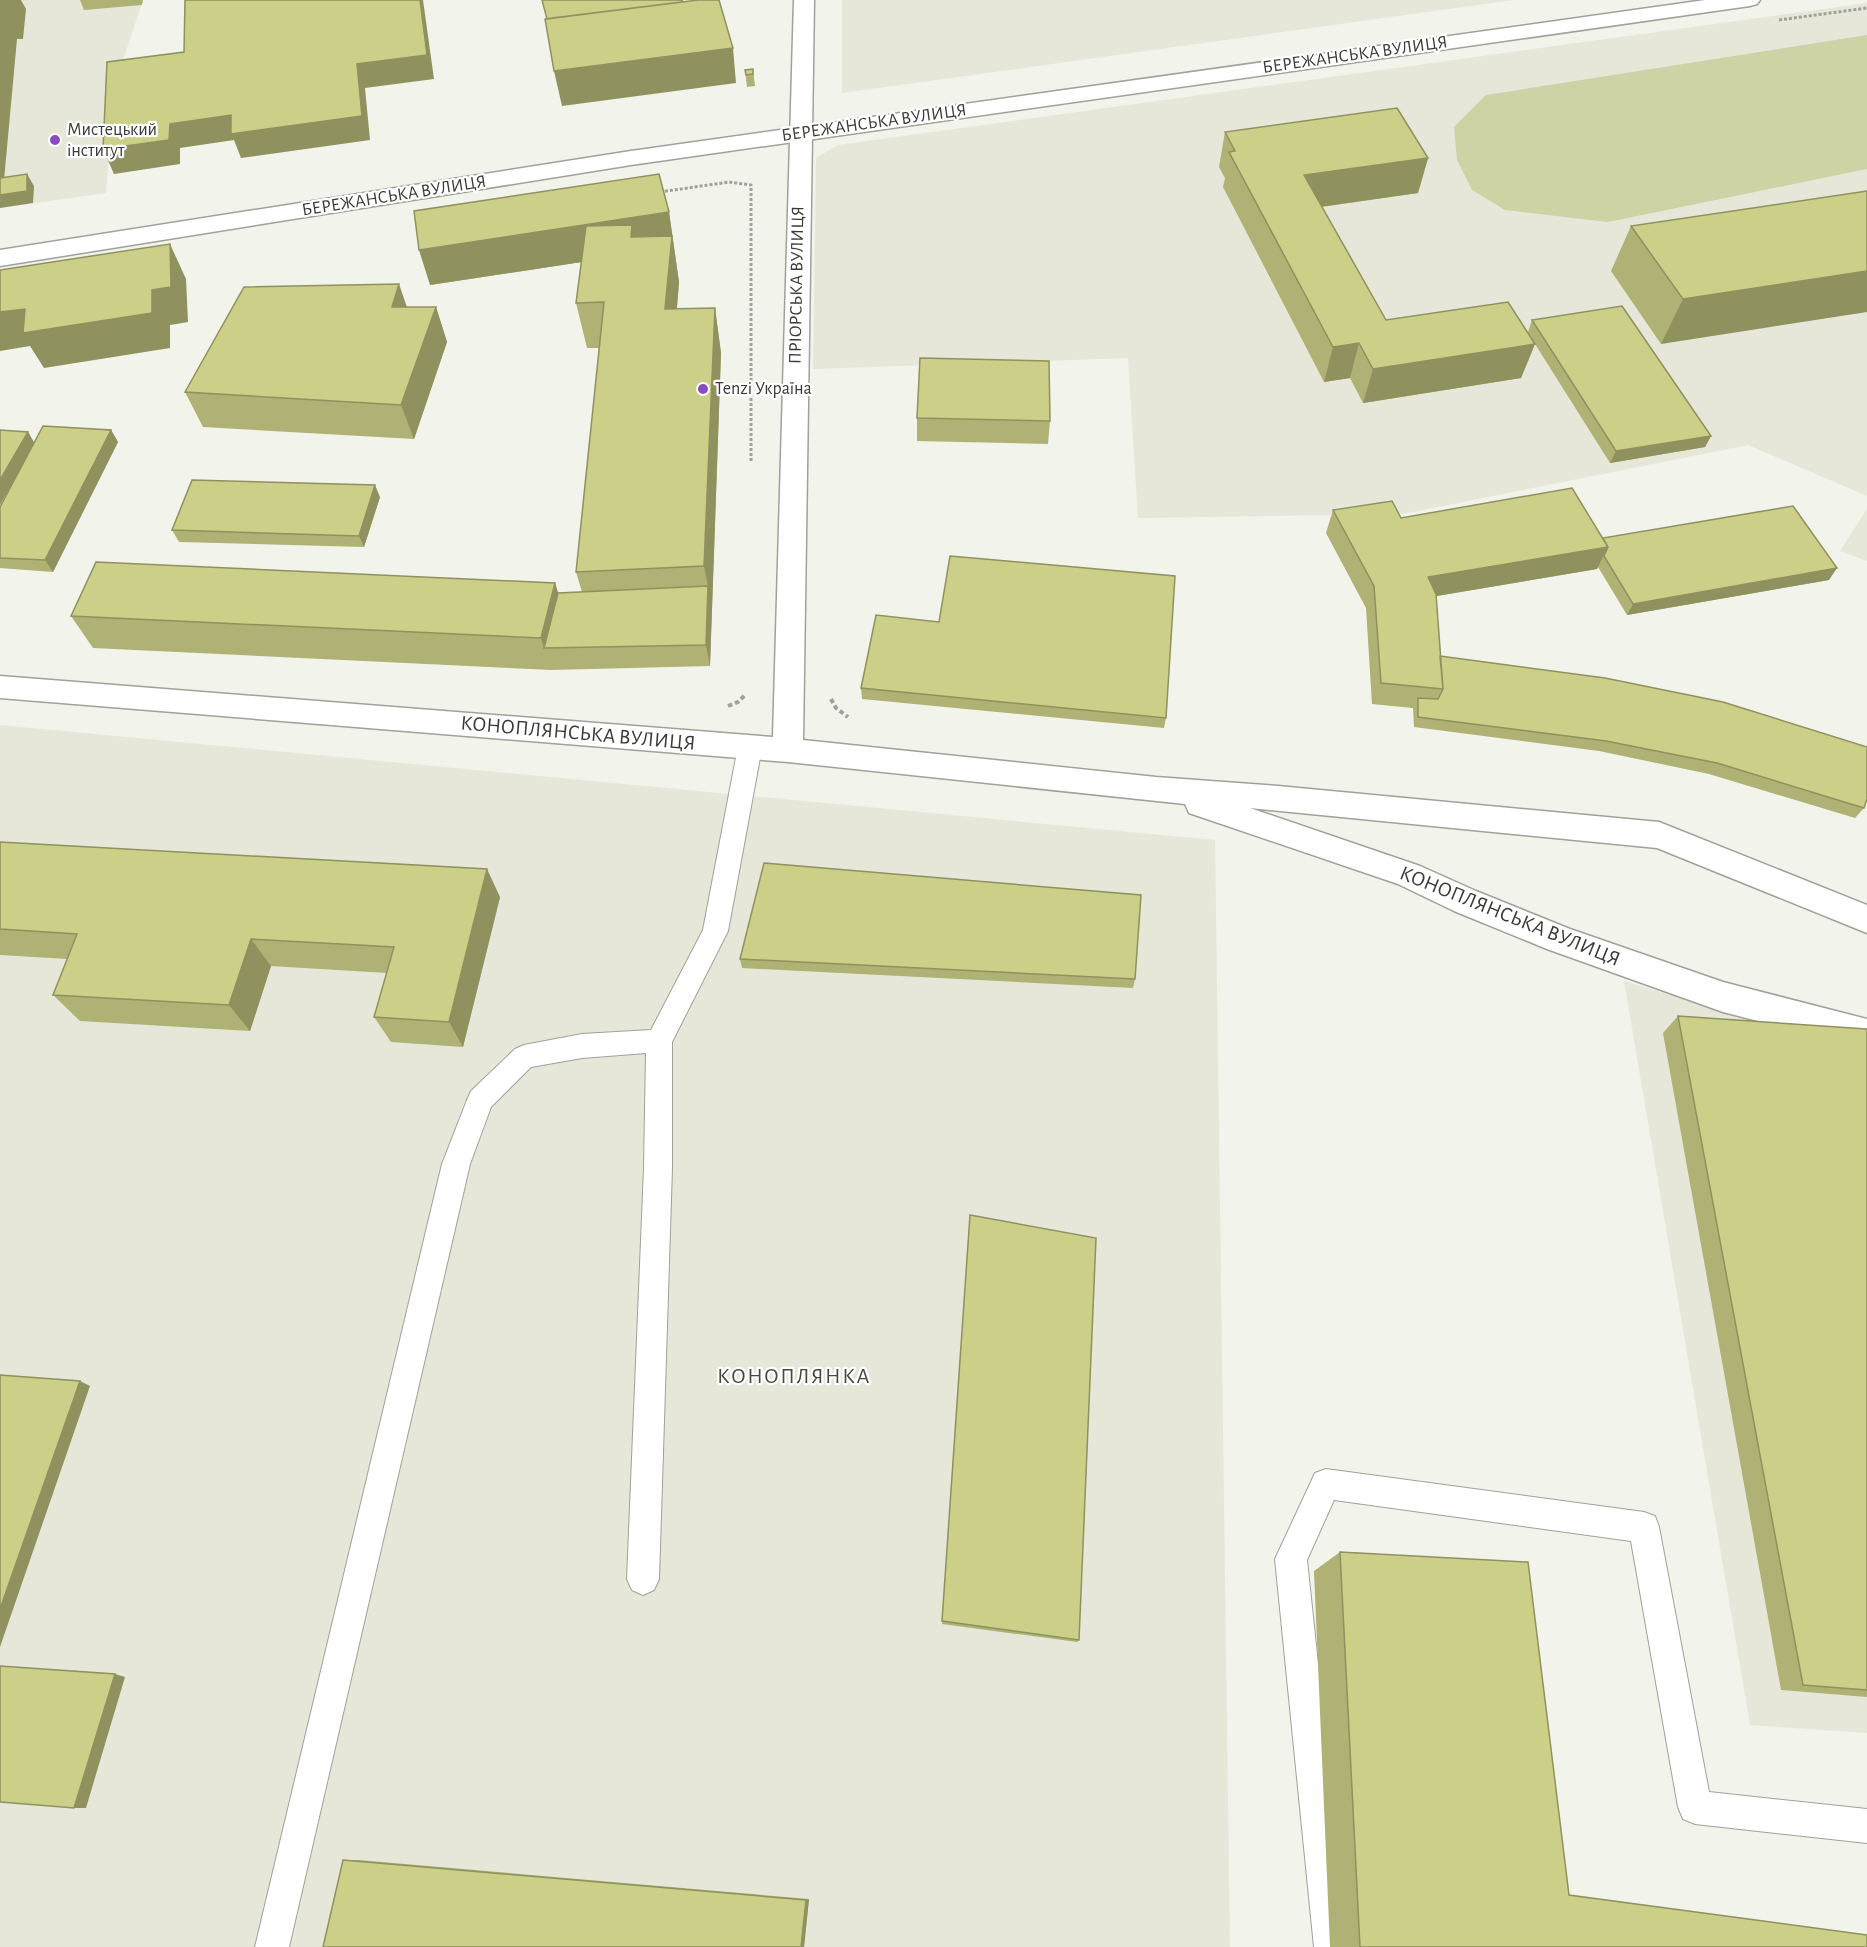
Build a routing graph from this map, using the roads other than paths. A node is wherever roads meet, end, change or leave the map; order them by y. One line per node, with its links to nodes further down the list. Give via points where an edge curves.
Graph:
1 (804, 0): 3 (street, ПРІОРСЬКА ВУЛИЦЯ)
2 (1750, 0): 3 (street, БЕРЕЖАНСЬКА ВУЛИЦЯ)
3 (803, 133): 4 (street, БЕРЕЖАНСЬКА ВУЛИЦЯ); 7 (street, ПРІОРСЬКА ВУЛИЦЯ)
4 (0, 258)
5 (0, 687): 6 (street, КОНОПЛЯНСЬКА ВУЛИЦЯ)
6 (750, 747): 7 (street, КОНОПЛЯНСЬКА ВУЛИЦЯ); 11 (lane, via 715,931)
7 (788, 750): 8 (street, КОНОПЛЯНСЬКА ВУЛИЦЯ)
8 (1155, 789): 9 (street, КОНОПЛЯНСЬКА ВУЛИЦЯ, via 1659,835); 10 (street, КОНОПЛЯНСЬКА ВУЛИЦЯ, via 1409,875 1559,939 1723,997)
9 (1867, 919)
10 (1867, 1034)
11 (659, 1041): 12 (lane); 14 (lane, via 582,1046 524,1057 480,1100 456,1164)
12 (643, 1579)
13 (1867, 1826): 15 (lane, via 1695,1807 1644,1527 1326,1484 1291,1559)
14 (272, 1947)
15 (1331, 1947)

